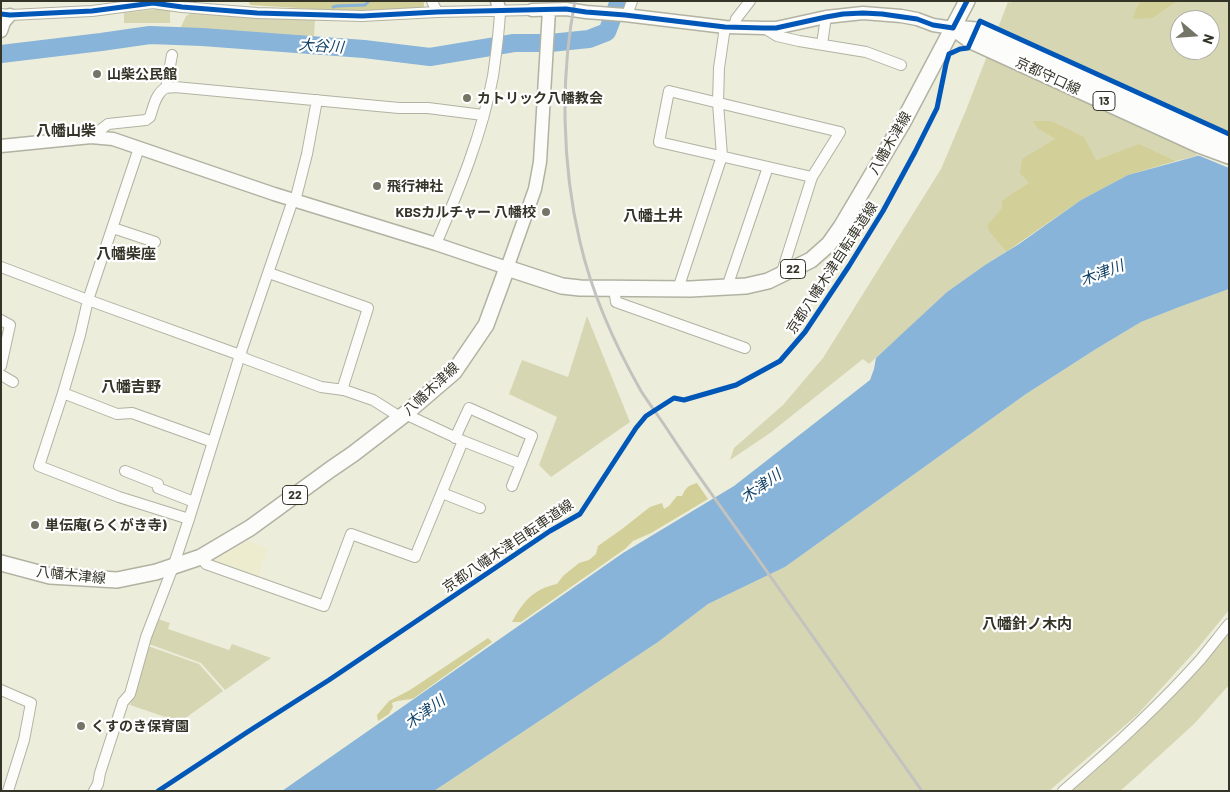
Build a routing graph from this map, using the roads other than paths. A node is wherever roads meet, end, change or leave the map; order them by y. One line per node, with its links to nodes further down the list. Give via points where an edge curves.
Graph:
1 (432, 1): 8 (street)
2 (632, 1): 10 (street)
3 (750, 1): 12 (street)
4 (967, 1): 14 (main road)
5 (499, 6): 7 (street); 8 (street); 23 (street, via 494,66)
6 (549, 6): 7 (street); 10 (street); 37 (street, via 540,162 535,189)
7 (532, 10)
8 (437, 12): 9 (street, via 362,16 257,13 153,3 92,11)
9 (6, 15): 15 (street)
10 (625, 15): 12 (street)
11 (826, 17): 13 (street); 14 (street, via 882,14); 17 (street)
12 (729, 27): 13 (street); 22 (street, via 719,68)
13 (764, 28): 17 (street, via 777,36)
14 (953, 28): 16 (main road, 京都守口線 / 13, via 976,30); 39 (main road, 八幡木津線 / 22, via 902,124 829,244 811,260)
15 (1, 31)
16 (982, 39): 25 (main road, 京都守口線 / 13); 29 (main road, 京都守口線 / 13, via 1199,145)
17 (822, 44): 19 (street, via 866,52)
18 (172, 55): 20 (street)
19 (901, 65)
20 (166, 88): 21 (street); 24 (street, via 156,99 146,120 108,124)
21 (317, 100): 23 (street); 32 (street)
22 (718, 103): 28 (street); 28 (street, via 669,91 659,142); 31 (street, via 840,132)
23 (483, 115): 35 (street, via 461,183)
24 (91, 137): 26 (street); 27 (street, via 113,138)
25 (1229, 143)
26 (1, 146)
27 (139, 148): 32 (street); 33 (street)
28 (722, 156): 30 (street); 42 (street)
29 (1229, 156)
30 (768, 166): 31 (street); 40 (street)
31 (812, 176): 39 (street)
32 (294, 200): 35 (street); 38 (street)
33 (113, 228): 34 (street); 43 (street)
34 (155, 242)
35 (436, 244): 37 (street)
36 (1, 266): 43 (street)
37 (507, 268): 41 (main road, 八幡木津線 / 22, via 562,286); 52 (main road, 八幡木津線 / 22, via 486,325 454,372)
38 (269, 274): 46 (street); 50 (street, via 368,308)
39 (781, 275): 40 (main road, 八幡木津線 / 22, via 746,286)
40 (727, 287): 42 (main road, 八幡木津線 / 22)
41 (614, 289): 42 (main road, 八幡木津線 / 22); 45 (street, via 616,302)
42 (678, 289)
43 (88, 300): 46 (street); 51 (street)
44 (1, 320): 47 (street, via 10,325)
45 (745, 348)
46 (240, 355): 50 (street, via 322,387); 54 (street)
47 (1, 366)
48 (1, 375): 49 (street)
49 (13, 382)
50 (342, 390): 52 (street, via 374,400)
51 (63, 393): 54 (street, via 118,414 132,413); 61 (street, via 39,466 119,497)
52 (402, 415): 53 (street); 62 (main road, 八幡木津線 / 22, via 250,528)
53 (459, 439): 55 (street); 55 (street, via 469,408 532,436); 58 (street)
54 (213, 442): 59 (street)
55 (521, 464): 57 (street)
56 (125, 471): 59 (street)
57 (512, 486)
58 (442, 493): 60 (street); 62 (street, via 415,557 351,534 324,606 206,564)
59 (194, 502): 61 (street)
60 (480, 508)
61 (189, 519): 64 (street)
62 (201, 557): 64 (main road, 八幡木津線 / 22)
63 (1, 563): 64 (main road, 八幡木津線 / 22, via 50,576 117,580)
64 (173, 567): 68 (street)
65 (1229, 624): 69 (street, via 1150,712)
66 (1, 690): 67 (street, via 31,703 24,740)
67 (8, 791)
68 (94, 791)
69 (1063, 791)

